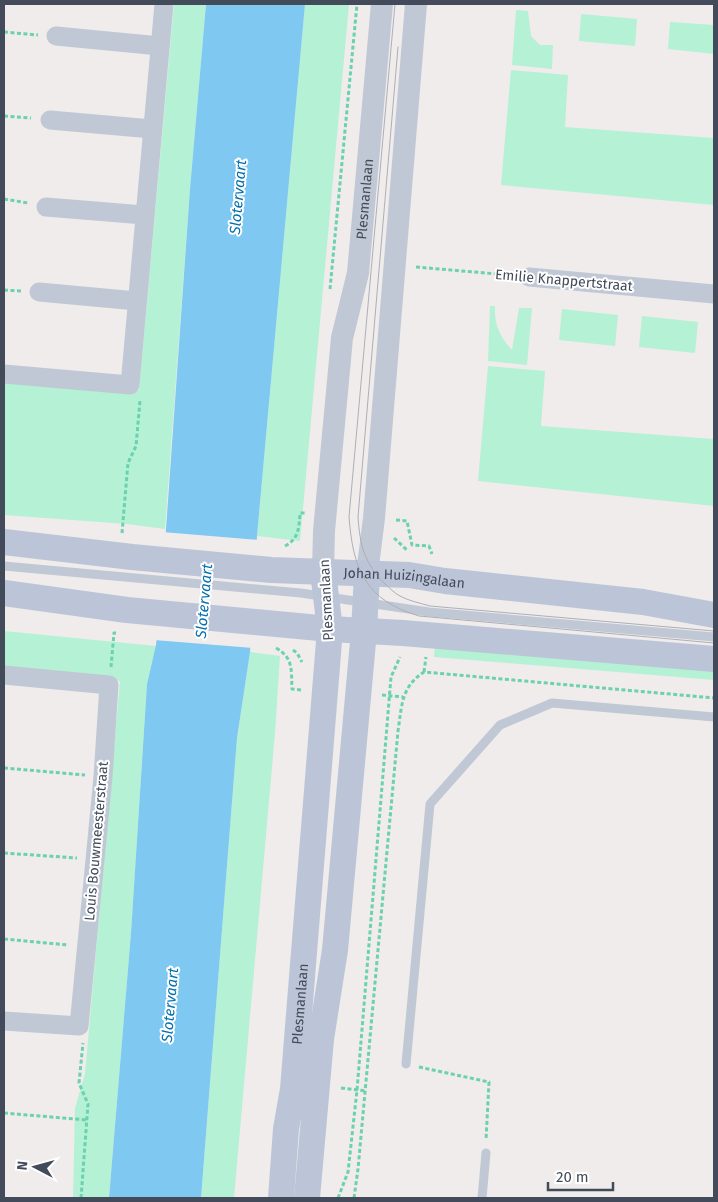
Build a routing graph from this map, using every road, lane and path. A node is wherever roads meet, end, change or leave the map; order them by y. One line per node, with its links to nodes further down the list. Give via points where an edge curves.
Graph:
1 (164, 4): 7 (street)
2 (357, 4): 17 (path)
3 (382, 4): 26 (street, Plesmanlaan, via 358,273 342,338 324,531)
4 (416, 4): 25 (street, Plesmanlaan, via 373,525)
5 (4, 32): 6 (path)
6 (56, 36): 7 (street)
7 (160, 46): 10 (street)
8 (4, 116): 9 (path)
9 (50, 120): 10 (street)
10 (152, 129): 12 (street)
11 (46, 207): 12 (street)
12 (144, 215): 18 (street)
13 (413, 267): 14 (path, Emilie Knappertstraat)
14 (529, 276): 16 (street, Emilie Knappertstraat)
15 (38, 292): 18 (street)
16 (714, 294)
17 (329, 298)
18 (137, 300): 20 (street)
19 (4, 374): 20 (street)
20 (130, 385): 21 (path, via 140,395 136,446 128,463)
21 (122, 533)
22 (4, 542): 24 (main road, Johan Huizingalaan)
23 (4, 566): 24 (lane, Johan Huizingalaan)
24 (131, 568): 26 (main road, Johan Huizingalaan)
25 (366, 574): 26 (main road, Johan Huizingalaan); 28 (main road, Plesmanlaan); 29 (main road, Johan Huizingalaan, via 643,602)
26 (324, 584): 28 (lane, Johan Huizingalaan); 30 (main road, Plesmanlaan)
27 (4, 593): 30 (main road, via 127,610)
28 (365, 602): 31 (main road, Plesmanlaan); 33 (lane, Johan Huizingalaan, via 429,612)
29 (714, 615)
30 (330, 629): 31 (main road); 56 (main road, Plesmanlaan, via 294,1079 286,1129)
31 (364, 631): 36 (main road); 57 (main road, Plesmanlaan, via 335,950 320,1039)
32 (114, 633): 34 (path)
33 (714, 637)
34 (112, 645)
35 (297, 653): 37 (path)
36 (714, 660)
37 (302, 662)
38 (4, 675): 42 (street, Louis Bouwmeesterstraat, via 109,685)
39 (714, 698): 51 (path, via 424,672 413,679 403,697 398,731)
40 (714, 717): 49 (lane, via 552,703 500,725 430,804)
41 (4, 768): 42 (path)
42 (103, 777): 44 (street, Louis Bouwmeesterstraat)
43 (4, 853): 44 (path)
44 (95, 859): 46 (street, Louis Bouwmeesterstraat)
45 (4, 939): 46 (path)
46 (86, 947): 48 (street, Louis Bouwmeesterstraat)
47 (4, 1021): 48 (street)
48 (79, 1026): 53 (path, via 84,1037 79,1083 88,1104)
49 (406, 1064): 54 (path, via 489,1082)
50 (335, 1087): 51 (path)
51 (366, 1091): 58 (path)
52 (4, 1113): 53 (path)
53 (87, 1120): 55 (path)
54 (486, 1153): 59 (lane)
55 (81, 1198)
56 (281, 1198)
57 (307, 1198)
58 (354, 1198)
59 (482, 1198)

